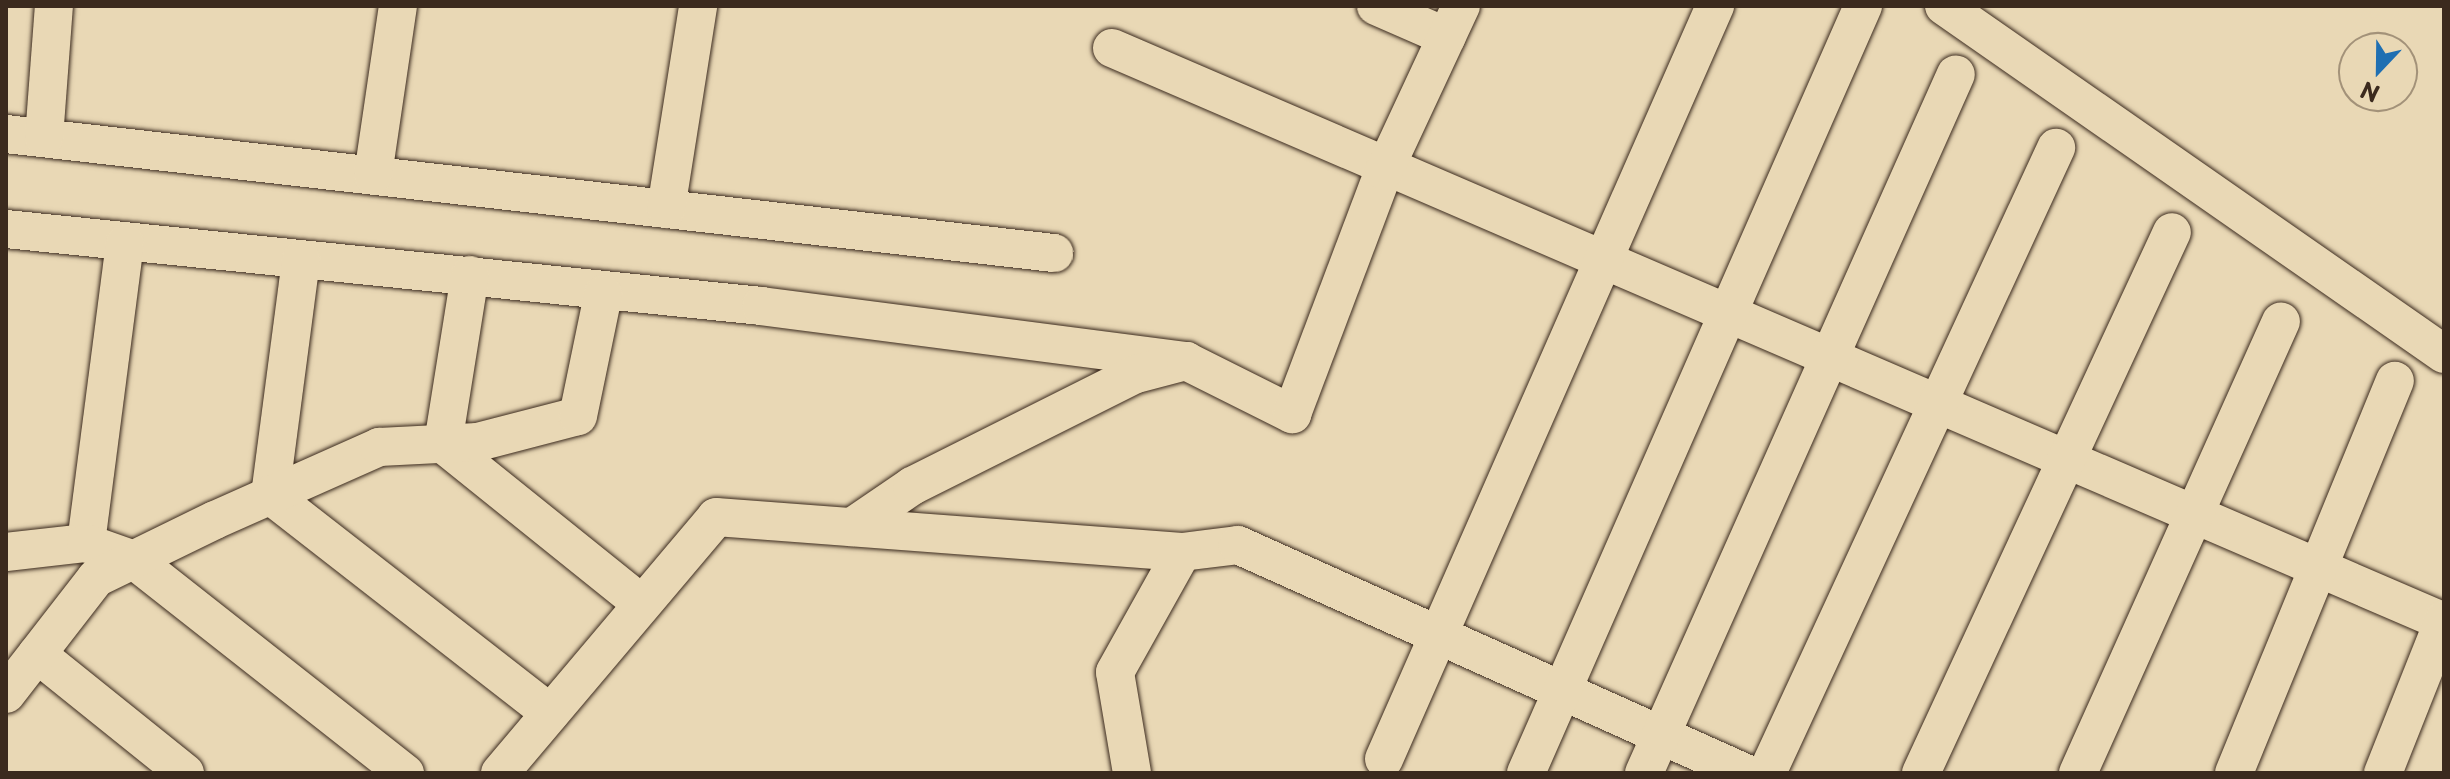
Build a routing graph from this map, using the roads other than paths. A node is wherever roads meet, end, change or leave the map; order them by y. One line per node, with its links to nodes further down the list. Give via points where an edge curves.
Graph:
1 (54, 6): 12 (street)
2 (398, 6): 15 (street)
3 (698, 6): 16 (street)
4 (1376, 6): 8 (street)
5 (1715, 6): 22 (street)
6 (1863, 6): 25 (street)
7 (1944, 6): 27 (street)
8 (1454, 21): 14 (street)
9 (1112, 48): 14 (street)
10 (1956, 74): 29 (street)
11 (6, 134): 12 (street)
12 (44, 138): 15 (street)
13 (2056, 148): 31 (street)
14 (1384, 171): 22 (street); 28 (street, via 1292,414)
15 (373, 175): 16 (street)
16 (666, 209): 20 (street)
17 (6, 229): 19 (street)
18 (2172, 232): 33 (street)
19 (125, 244): 21 (street); 37 (street)
20 (1054, 253)
21 (301, 260): 23 (street); 34 (street)
22 (1602, 263): 25 (street); 44 (street)
23 (470, 275): 24 (street); 32 (street)
24 (603, 295): 28 (street, via 761,306); 32 (street, via 578,416)
25 (1727, 318): 29 (street); 46 (street)
26 (2281, 322): 35 (street)
27 (2444, 354)
28 (1186, 361): 36 (street, via 1136,374 912,486)
29 (1833, 363): 31 (street); 49 (street)
30 (2395, 381): 41 (street)
31 (1939, 408): 33 (street); 58 (street)
32 (443, 444): 34 (street, via 379,447); 42 (street)
33 (2069, 465): 35 (street); 59 (street)
34 (270, 495): 40 (street); 48 (street)
35 (2198, 520): 41 (street); 60 (street)
36 (852, 527): 39 (street); 42 (street, via 716,517)
37 (86, 543): 38 (street); 40 (street)
38 (6, 552)
39 (1182, 552): 44 (street, via 1238,545); 54 (street, via 1115,672)
40 (134, 560): 45 (street, via 96,578); 52 (street)
41 (2315, 570): 43 (street); 61 (street)
42 (642, 604): 48 (street)
43 (2444, 621): 62 (street)
44 (1436, 632): 46 (street); 50 (street)
45 (37, 654): 47 (street); 51 (street)
46 (1567, 689): 49 (street); 55 (street)
47 (6, 694)
48 (550, 713): 53 (street)
49 (1662, 734): 56 (street); 57 (street)
50 (1384, 759)
51 (185, 773)
52 (405, 773)
53 (500, 773)
54 (1132, 773)
55 (1526, 773)
56 (1644, 773)
57 (1745, 773)
58 (1767, 773)
59 (1921, 773)
60 (2078, 773)
61 (2234, 773)
62 (2383, 773)

